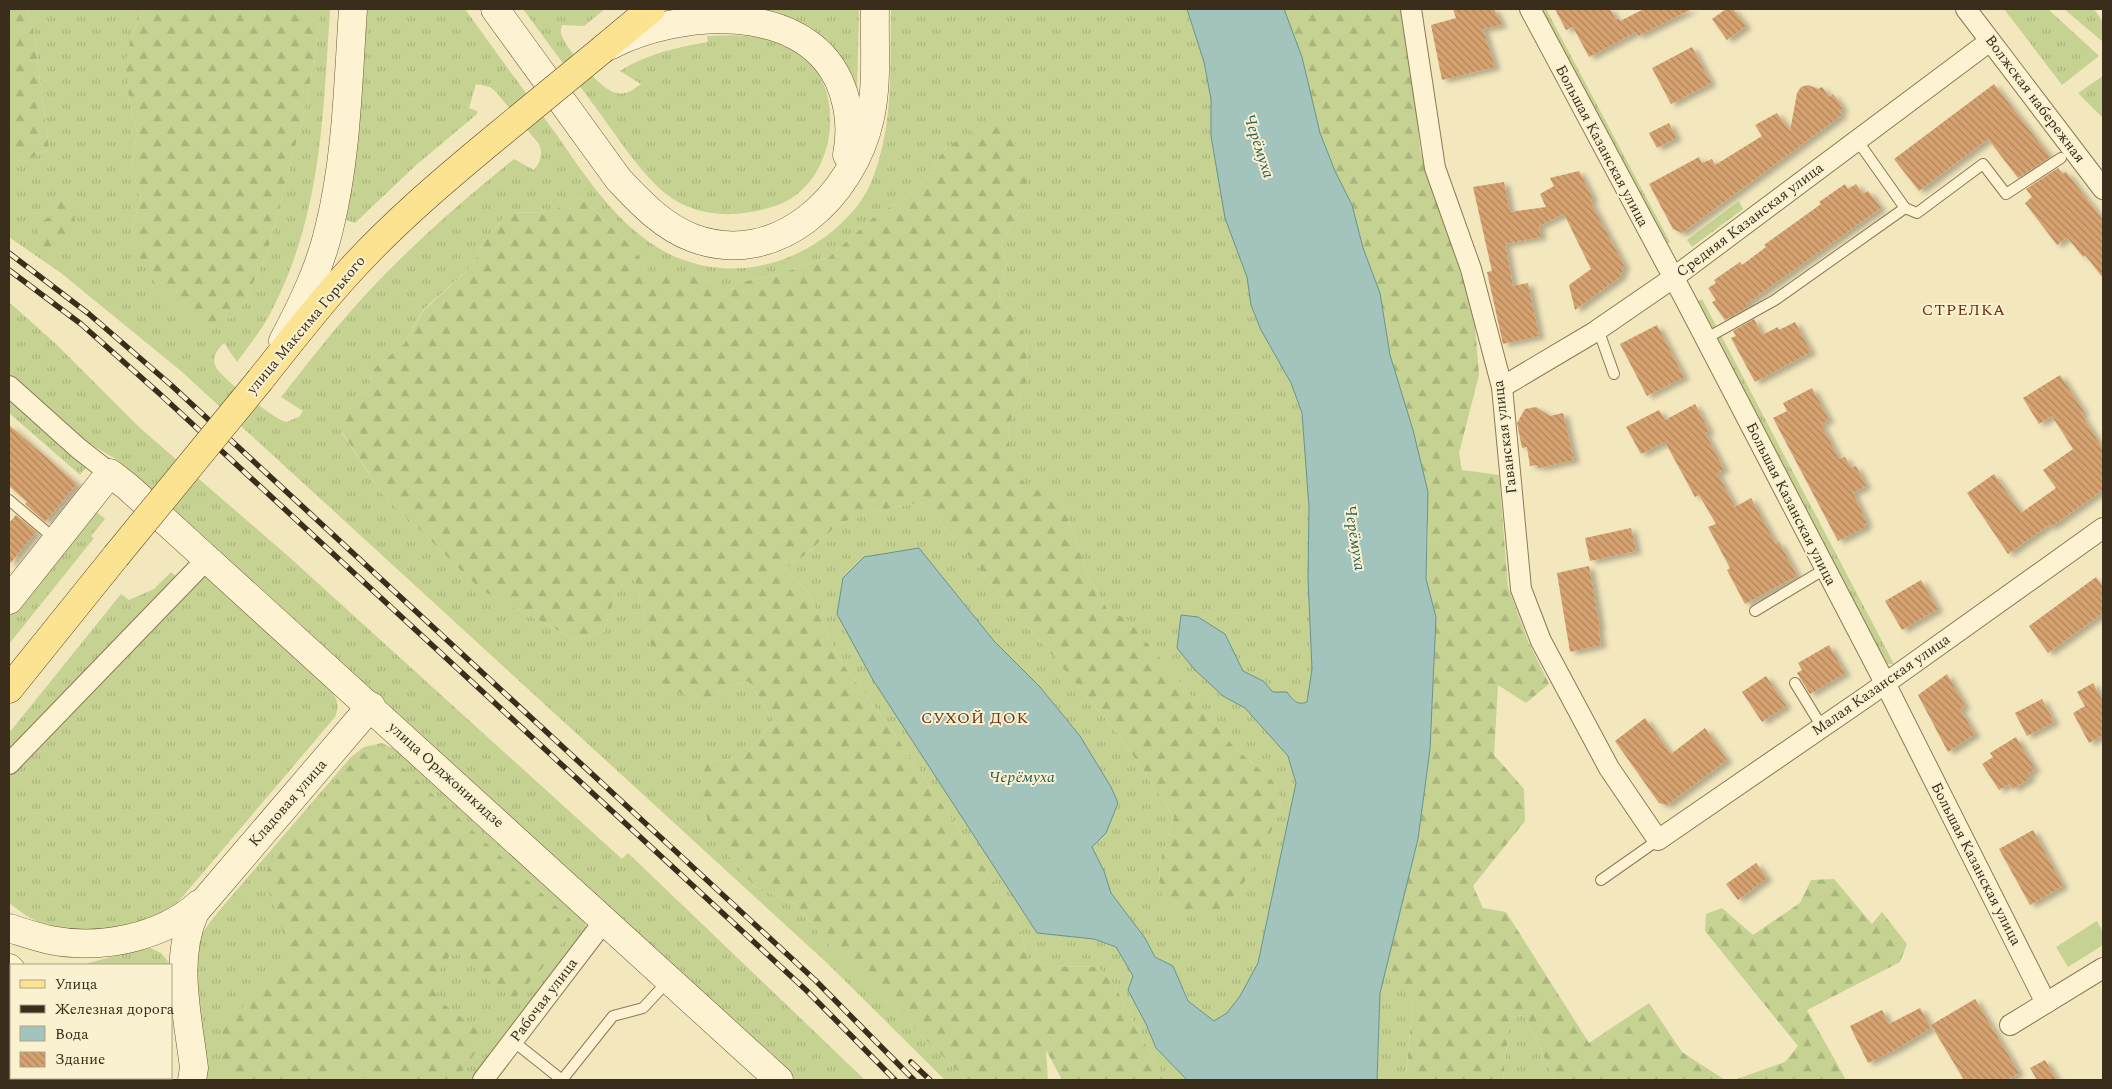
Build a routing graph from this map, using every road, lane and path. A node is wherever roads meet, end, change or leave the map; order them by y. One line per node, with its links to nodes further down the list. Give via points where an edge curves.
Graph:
1 (353, 9): 19 (street, via 343,149 330,228 298,310)
2 (495, 9): 14 (street, via 619,180 668,225 693,238 734,244 774,237)
3 (651, 9): 9 (main road, улица Максима Горького)
4 (875, 9): 14 (street, via 874,91 870,118 850,168 835,192)
5 (1410, 9): 21 (street, Гаванская улица, via 1435,168 1472,269)
6 (1530, 9): 15 (street, Большая Казанская улица)
7 (1966, 9): 8 (street, Волжская набережная)
8 (1990, 41): 10 (street, Средняя Казанская улица); 12 (street, Волжская набережная)
9 (603, 49): 14 (street, via 644,32 673,25 738,20 784,29 813,46 835,73 844,93 850,117 850,137 841,173); 19 (main road, улица Максима Горького, bridge, via 435,189 363,257)
10 (1857, 140): 13 (lane); 15 (street, Средняя Казанская улица)
11 (2061, 158): 13 (lane, via 2006,194 1983,164 1917,213)
12 (2103, 189)
13 (1905, 208): 17 (lane, via 1775,300)
14 (812, 216)
15 (1673, 278): 16 (street, Средняя Казанская улица); 17 (street, Большая Казанская улица)
16 (1598, 329): 18 (lane); 21 (street, Средняя Казанская улица)
17 (1705, 339): 27 (street, Большая Казанская улица)
18 (1614, 374)
19 (260, 380): 32 (main road, улица Максима Горького, bridge)
20 (9, 386): 22 (street)
21 (1502, 387): 36 (street, Гаванская улица, via 1521,589 1541,641 1609,768)
22 (110, 473): 25 (street); 26 (street, улица Орджоникидзе)
23 (9, 500): 25 (lane)
24 (2103, 528): 31 (street, Малая Казанская улица)
25 (56, 540): 28 (street)
26 (208, 558): 33 (street, улица Орджоникидзе); 35 (street)
27 (1825, 569): 29 (lane); 31 (street, Большая Казанская улица)
28 (9, 600)
29 (1754, 610)
30 (1795, 683): 34 (lane)
31 (1885, 683): 34 (street, Малая Казанская улица); 45 (street, Большая Казанская улица)
32 (9, 689)
33 (371, 706): 38 (street, Кладовая улица); 39 (street, улица Орджоникидзе)
34 (1822, 727): 36 (street, Малая Казанская улица)
35 (9, 764)
36 (1658, 840): 37 (lane)
37 (1602, 880)
38 (204, 900): 41 (street, via 168,926); 43 (street, via 186,936)
39 (605, 920): 44 (street, улица Орджоникидзе); 47 (street, Рабочая улица)
40 (9, 928): 41 (street, via 51,940 108,941)
41 (132, 937): 43 (street, via 151,937 167,945 180,962)
42 (2103, 968): 45 (street)
43 (184, 976): 48 (street, via 194,1068)
44 (670, 979): 50 (lane, via 643,1008 613,1016); 51 (street, улица Орджоникидзе)
45 (2046, 1003): 46 (street)
46 (2010, 1025)
47 (513, 1041): 49 (street, Рабочая улица); 50 (lane)
48 (192, 1080)
49 (483, 1080)
50 (562, 1080)
51 (779, 1080)

